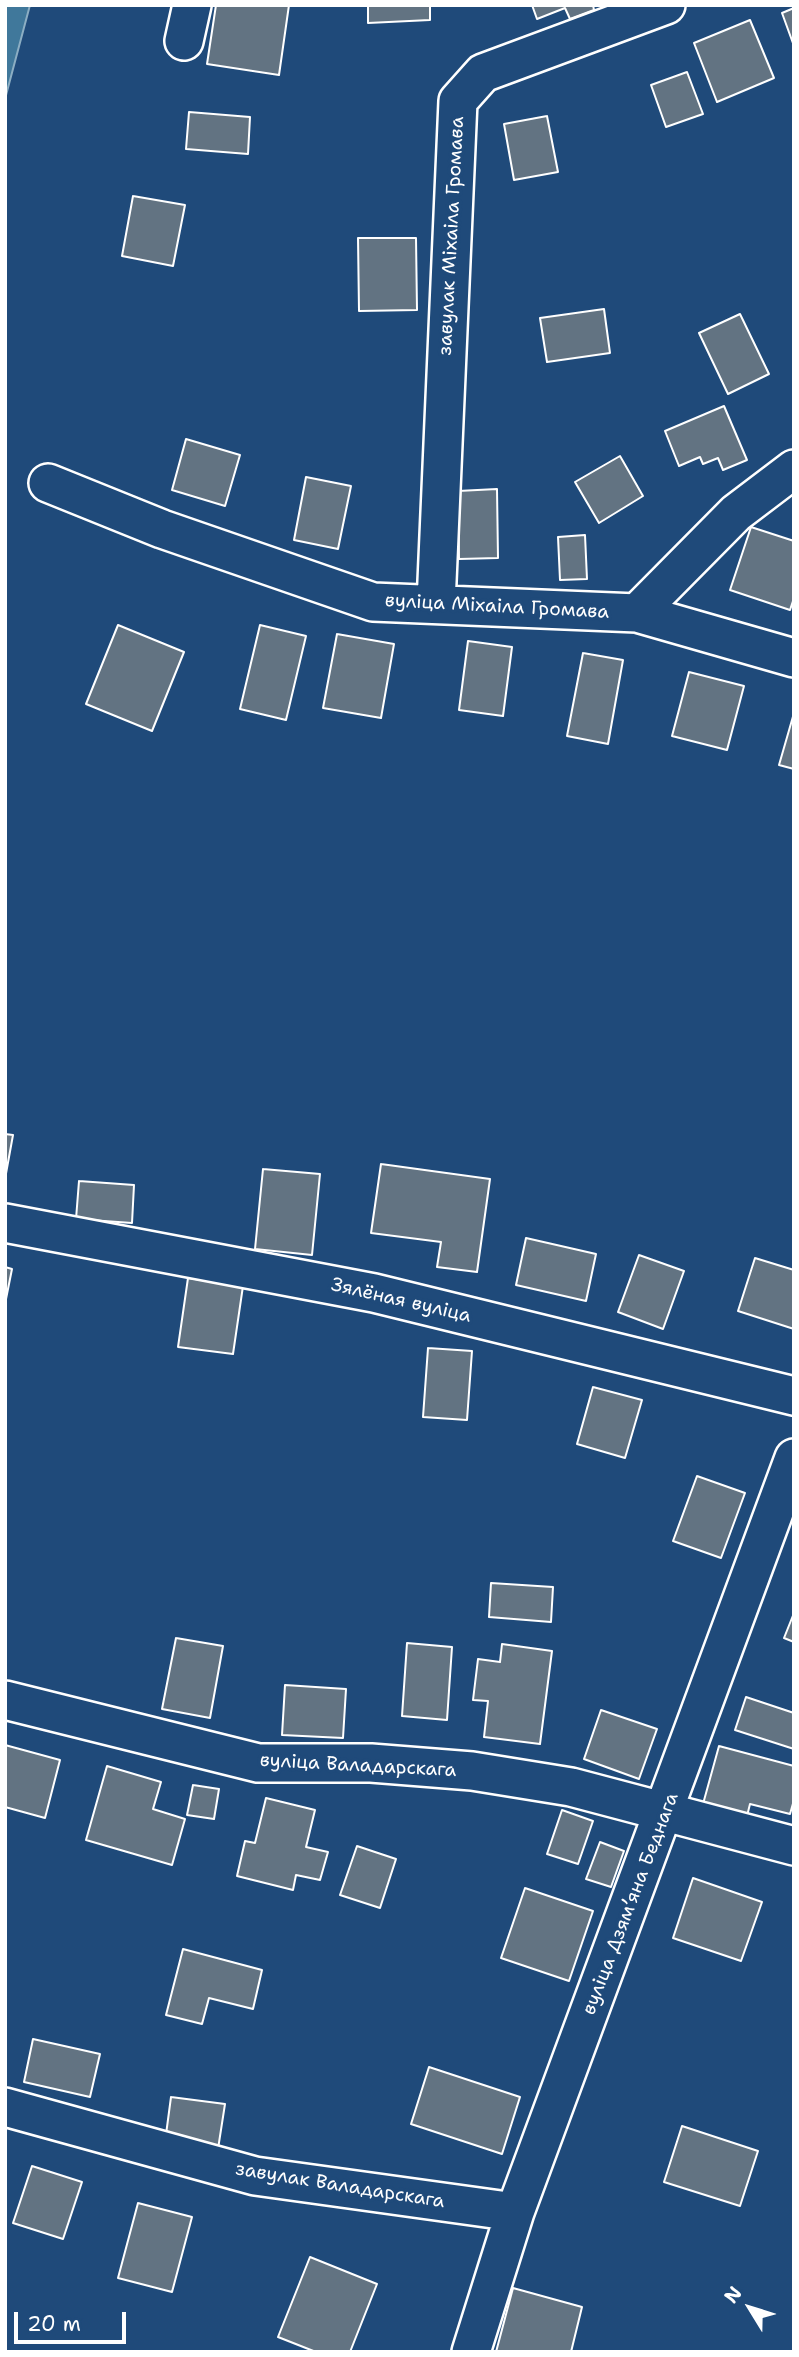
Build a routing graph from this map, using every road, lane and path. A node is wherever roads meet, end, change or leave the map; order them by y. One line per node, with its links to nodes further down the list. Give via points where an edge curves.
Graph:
1 (192, 5): 3 (street)
2 (666, 5): 6 (street, завулак Міхаіла Громава, via 483,73 458,101)
3 (184, 41)
4 (794, 469): 7 (street, via 736,513)
5 (48, 482): 6 (street, вуліца Міхаіла Громава, via 162,529 373,601)
6 (436, 604): 7 (street, вуліца Міхаіла Громава)
7 (638, 613): 8 (street, вуліца Міхаіла Громава)
8 (794, 658)
9 (5, 1223): 10 (street, Зялёная вуліца, via 374,1293)
10 (794, 1396)
11 (794, 1458): 13 (street, вуліца Дзямʼяна Беднага)
12 (5, 1700): 13 (street, вуліца Валадарскага, via 258,1763 371,1763 472,1772 572,1787)
13 (665, 1814): 14 (street, вуліца Валадарскага); 16 (street, вуліца Дзямʼяна Беднага)
14 (794, 1846)
15 (5, 2107): 16 (street, завулак Валадарскага, via 255,2176)
16 (515, 2212): 17 (street, вуліца Дзямʼяна Беднага)
17 (471, 2352)

